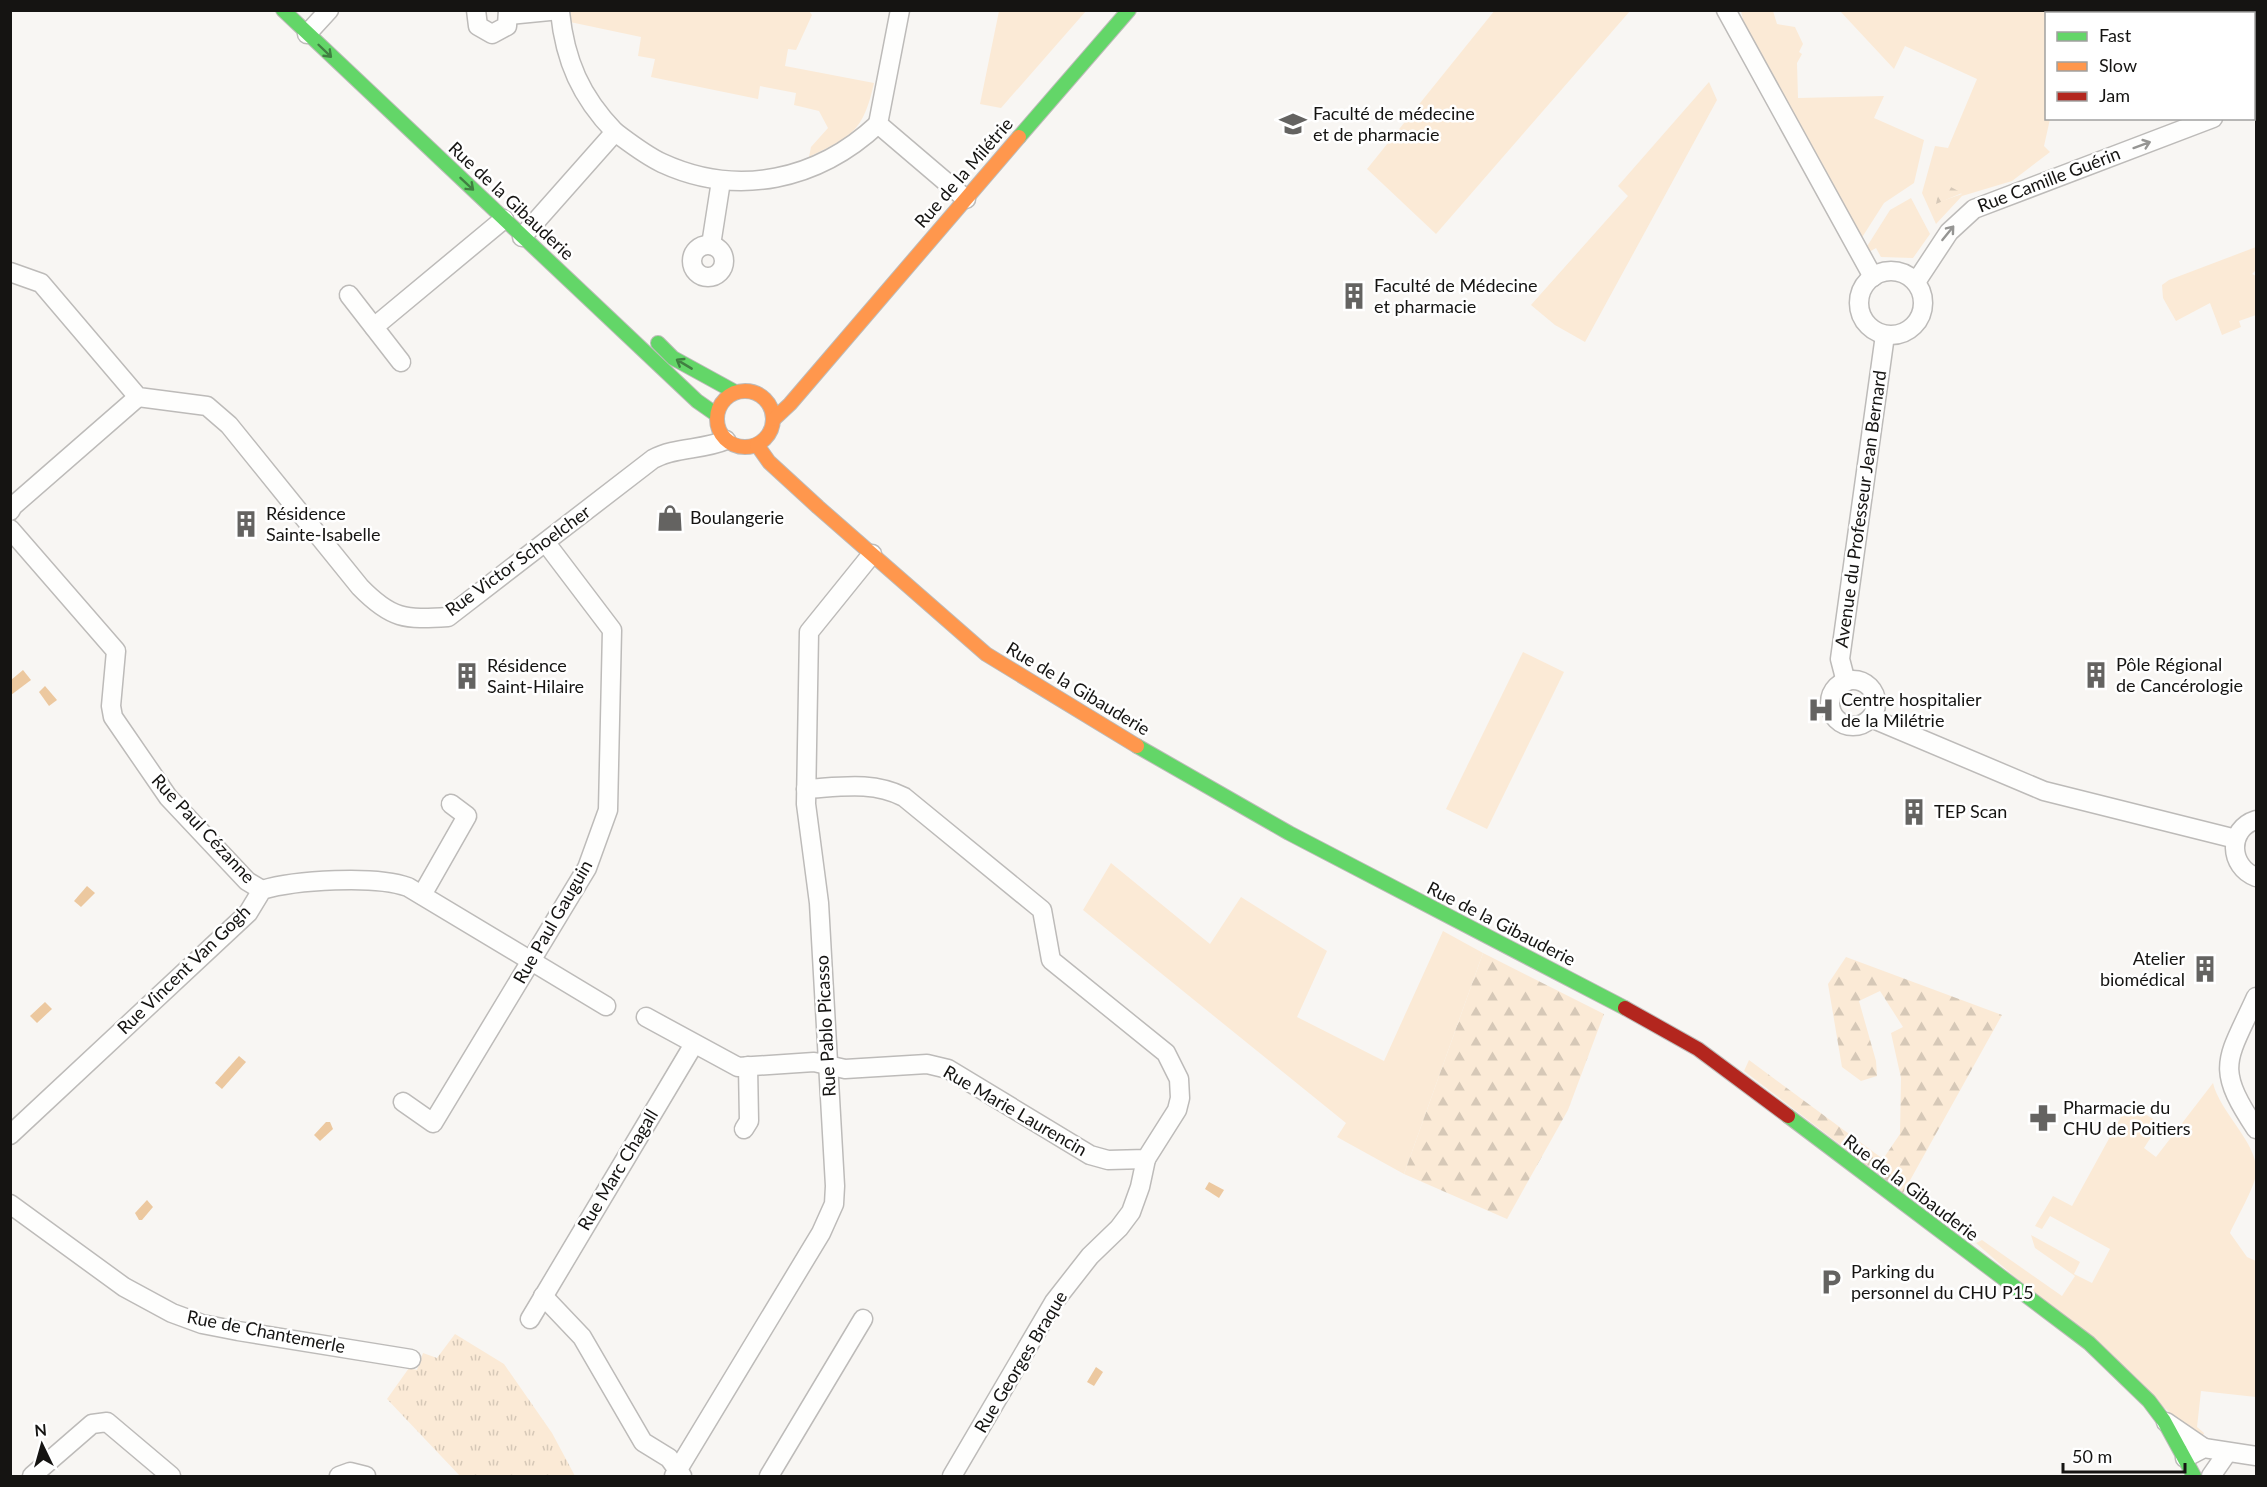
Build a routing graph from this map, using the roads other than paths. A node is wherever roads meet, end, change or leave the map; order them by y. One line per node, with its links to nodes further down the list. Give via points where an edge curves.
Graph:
1 (283, 10): 9 (street, Rue de la Gibauderie)
2 (476, 10): 7 (street, via 478,26 487,33 503,30)
3 (900, 10): 11 (street)
4 (1130, 10): 14 (street, Rue de la Milétrie)
5 (1726, 10): 8 (street)
6 (560, 11): 7 (street); 12 (street, via 563,41 574,75 599,115)
7 (509, 13)
8 (1737, 20): 19 (street)
9 (318, 21): 15 (street, Rue de la Gibauderie, one-way to 15)
10 (2208, 120): 20 (street, Rue Camille Guérin, one-way to 10, via 1949,232 1974,208)
11 (878, 124): 13 (street, via 837,156 799,174 755,182); 14 (street)
12 (615, 132): 13 (street, via 659,162); 16 (street)
13 (721, 181): 17 (street)
14 (966, 199): 25 (street, Rue de la Milétrie)
15 (504, 219): 16 (street, Rue de la Gibauderie); 22 (street)
16 (531, 229): 30 (street, Rue de la Gibauderie, via 697,401)
17 (711, 245)
18 (10, 272): 28 (street, via 41,283)
19 (1873, 277): 20 (street, via 1890,271); 24 (street, via 1862,290 1859,309 1868,326)
20 (1916, 282): 24 (street, via 1924,299 1921,318 1907,332)
21 (349, 295): 22 (street)
22 (374, 327): 26 (street)
23 (649, 335): 27 (street, one-way to 23, via 673,358)
24 (1885, 335): 38 (street, Avenue du Professeur Jean Bernard, via 1840,659)
25 (826, 360): 29 (street, Rue de la Milétrie); 31 (street, Rue de la Milétrie)
26 (401, 362)
27 (735, 392): 29 (street, via 750,391); 30 (street, via 727,397)
28 (138, 397): 34 (street); 36 (street, Rue Victor Schoelcher, via 207,406 229,425 360,587 379,607 395,615 420,619 447,617)
29 (763, 397): 31 (street)
30 (717, 415): 32 (street, via 717,424)
31 (774, 418): 33 (street, via 766,438)
32 (726, 440): 33 (street, via 741,447); 36 (street, Rue Victor Schoelcher, via 653,459)
33 (757, 444): 37 (street, Rue de la Gibauderie, via 770,462)
34 (10, 511)
35 (10, 529): 45 (street, Rue Paul Cézanne, via 116,651 113,717 153,777 247,881)
36 (546, 543): 47 (street, Rue Paul Gauguin, via 612,630 610,794 604,826 587,868)
37 (872, 554): 40 (street, Rue Pablo Picasso, via 809,632); 64 (street, Rue de la Gibauderie, via 986,654 1161,761 1698,1049 2083,1337 2133,1383)
38 (1846, 682): 39 (street, via 1861,681 1872,690 1876,704); 39 (street, via 1831,697 1834,716 1852,726 1860,726)
39 (1871, 718): 43 (street, via 2044,791)
40 (806, 789): 52 (street, Rue Pablo Picasso, via 819,903); 58 (street, via 867,785 903,797 1042,910 1051,960 1166,1053 1179,1078 1177,1110)
41 (451, 804): 46 (street, via 467,816)
42 (2256, 820): 43 (street, via 2245,826)
43 (2236, 840): 44 (street, via 2239,864)
44 (2256, 877)
45 (262, 890): 46 (street, Rue Vincent Van Gogh, via 282,884 380,880); 57 (street, Rue Vincent Van Gogh, via 248,913)
46 (422, 895): 47 (street, Rue Vincent Van Gogh)
47 (532, 962): 49 (street, Rue Vincent Van Gogh); 54 (street, Rue Paul Gauguin, via 433,1123)
48 (2256, 997): 56 (street, via 2234,1046 2228,1073 2235,1095)
49 (606, 1006)
50 (646, 1017): 51 (street)
51 (694, 1044): 53 (street, via 738,1067); 60 (street, Rue Marc Chagall)
52 (828, 1065): 53 (street, via 814,1062); 58 (street, Rue Marie Laurencin, via 845,1068 927,1064 948,1069 1089,1155 1108,1160); 69 (street, Rue Pablo Picasso, via 835,1186 828,1221)
53 (748, 1066): 55 (street, via 749,1121)
54 (403, 1102)
55 (744, 1129)
56 (2256, 1129)
57 (10, 1135)
58 (1146, 1159): 75 (street, Rue Georges Braque, via 1131,1212 1054,1302)
59 (10, 1204): 63 (street, Rue de Chantemerle, via 124,1287 172,1313 211,1326)
60 (543, 1296): 61 (street, Rue Marc Chagall); 69 (street, via 582,1337 643,1442 669,1458)
61 (530, 1319)
62 (863, 1319): 74 (street)
63 (411, 1359)
64 (2164, 1421): 65 (street); 68 (street, Rue de la Gibauderie)
65 (2204, 1448): 66 (street); 68 (street)
66 (2227, 1453): 67 (street); 68 (street); 76 (street)
67 (2256, 1456)
68 (2189, 1467)
69 (678, 1474)
70 (32, 1476): 71 (street, via 92,1424 107,1422)
71 (171, 1476)
72 (339, 1476): 73 (street, via 350,1472)
73 (366, 1476)
74 (769, 1476)
75 (952, 1476)
76 (2211, 1476)

